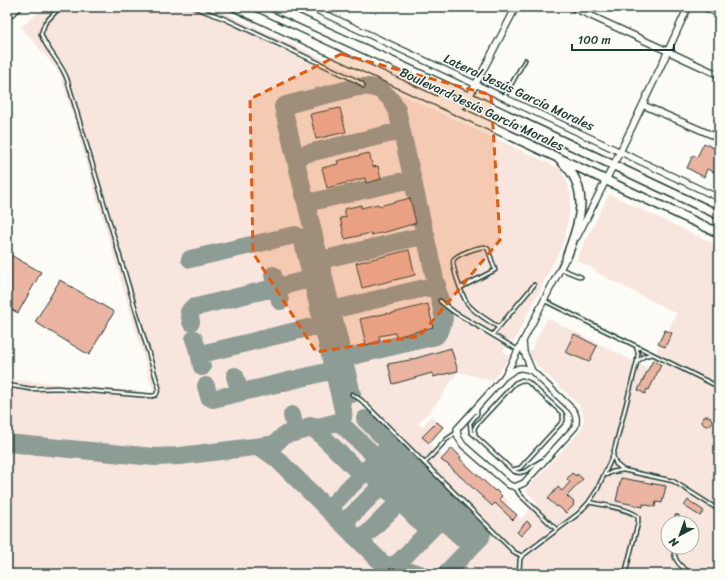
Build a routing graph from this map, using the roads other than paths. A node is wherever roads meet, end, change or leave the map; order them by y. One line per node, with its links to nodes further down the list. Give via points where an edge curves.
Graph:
1 (18, 7): 12 (street)
2 (60, 7): 45 (lane, via 45,24 41,34 67,79 159,388 156,395 152,396 57,388 26,389)
3 (193, 7): 17 (lane, via 232,22)
4 (235, 7): 18 (main road, Boulevard Jesús García Morales)
5 (273, 7): 20 (main road, Boulevard Jesús García Morales)
6 (310, 7): 16 (street, Lateral Jesús García Morales)
7 (516, 7): 16 (street)
8 (572, 7): 13 (street)
9 (688, 7): 13 (street)
10 (704, 7): 11 (street)
11 (719, 14)
12 (7, 16)
13 (668, 52): 15 (street); 21 (street)
14 (525, 60): 19 (lane)
15 (719, 75)
16 (476, 83): 19 (street, Lateral Jesús García Morales); 20 (street)
17 (363, 86)
18 (427, 96): 20 (main road, via 461,104); 24 (main road, Boulevard Jesús García Morales)
19 (504, 96): 23 (street, Lateral Jesús García Morales)
20 (469, 97): 25 (main road, Boulevard Jesús García Morales)
21 (643, 105): 22 (street); 23 (street)
22 (719, 138)
23 (620, 152): 25 (street); 27 (street, Lateral Jesús García Morales)
24 (550, 153): 26 (main road, Boulevard Jesús García Morales); 30 (main road, via 570,170 581,197 577,228)
25 (614, 165): 26 (street); 28 (main road, Boulevard Jesús García Morales)
26 (606, 181): 29 (main road, Boulevard Jesús García Morales); 30 (street)
27 (719, 198)
28 (719, 215)
29 (719, 233)
30 (567, 256): 31 (street)
31 (561, 269): 32 (lane); 36 (street)
32 (581, 278)
33 (534, 285): 37 (lane)
34 (460, 288): 34 (lane, via 452,264 453,259 482,247 488,249 494,270); 37 (lane, via 471,307)
35 (440, 301): 38 (lane)
36 (544, 301): 39 (lane); 40 (street)
37 (498, 327): 38 (lane)
38 (493, 334): 40 (lane)
39 (636, 346): 41 (lane); 42 (lane)
40 (521, 351): 43 (street); 44 (street)
41 (652, 354): 42 (lane); 46 (lane)
42 (637, 362): 51 (lane)
43 (532, 371): 44 (street, via 519,368); 52 (street, via 576,415 575,426)
44 (504, 377): 48 (street)
45 (7, 385)
46 (719, 387)
47 (352, 394): 53 (lane)
48 (477, 407): 49 (street, via 459,426); 50 (lane, via 477,414 470,423 471,432)
49 (457, 433): 53 (lane, via 447,439); 57 (street, via 463,445 508,485)
50 (476, 437): 54 (lane); 54 (lane, via 476,424 517,381 525,380 534,387 561,412 563,421 520,468)
51 (613, 455): 55 (lane, via 616,464); 56 (lane)
52 (548, 457): 54 (lane, via 521,473); 57 (street, via 524,483)
53 (425, 463): 62 (lane, via 514,552)
54 (512, 470)
55 (623, 470): 56 (lane); 59 (lane, via 673,481)
56 (605, 475): 58 (lane)
57 (515, 487): 60 (lane, via 520,495)
58 (589, 502): 60 (lane); 64 (lane, via 634,513 638,517)
59 (719, 510)
60 (557, 530): 62 (lane)
61 (675, 555): 65 (lane, via 679,565)
62 (522, 556): 63 (lane)
63 (519, 574)
64 (625, 574)
65 (692, 574)

